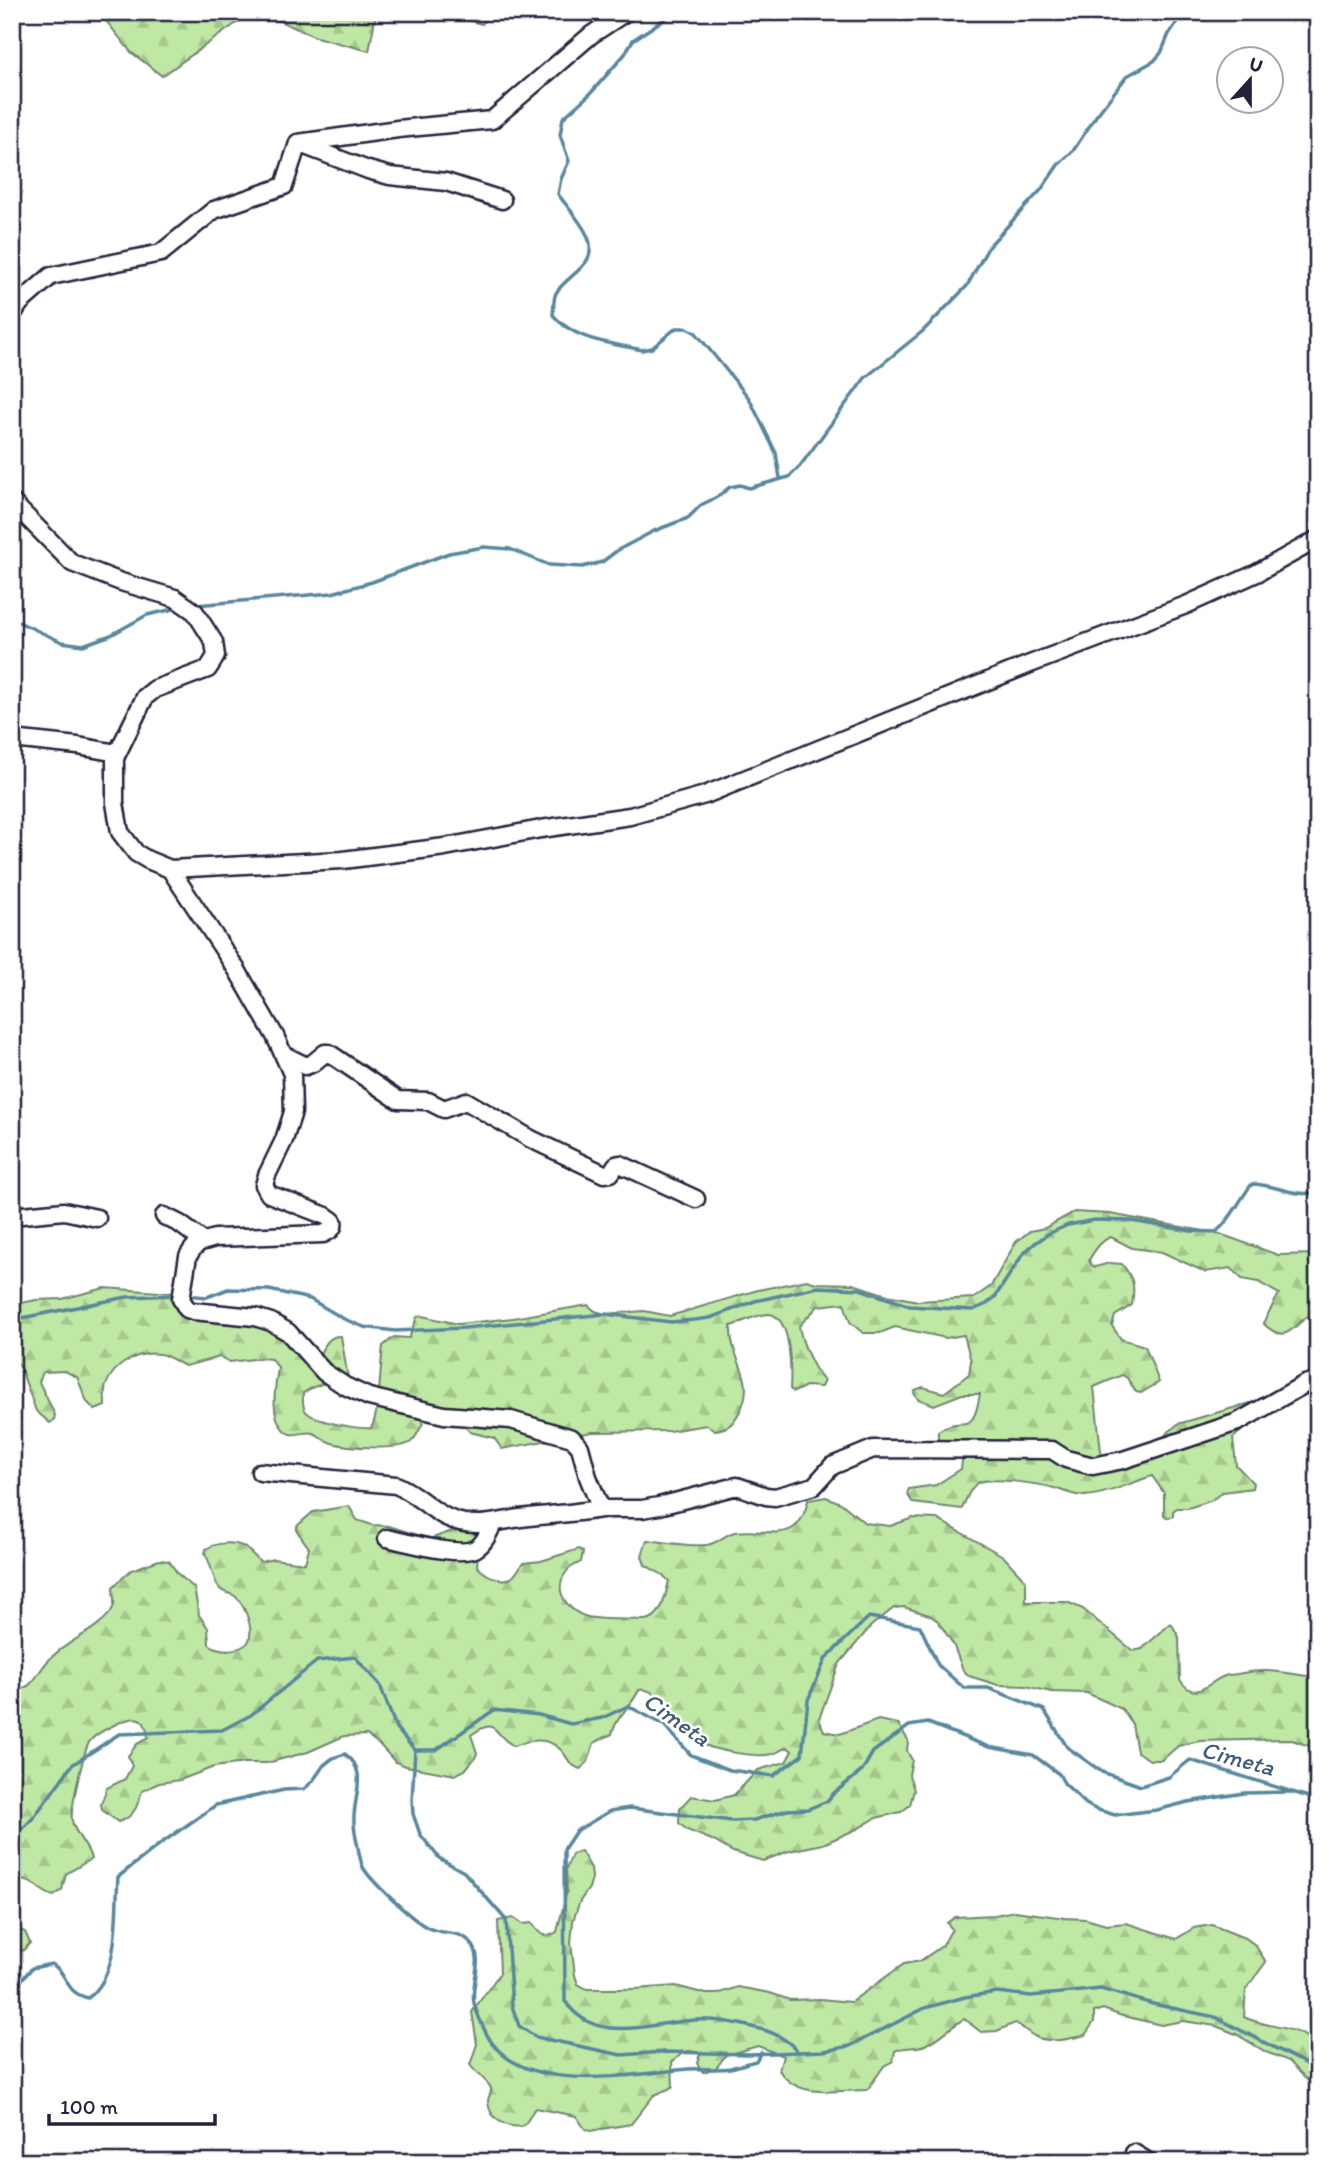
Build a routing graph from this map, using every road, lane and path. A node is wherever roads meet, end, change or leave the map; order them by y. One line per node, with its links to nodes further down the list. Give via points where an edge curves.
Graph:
1 (626, 12): 2 (street, via 591,35 492,120)
2 (298, 143): 3 (street, via 368,170 446,182); 4 (street, via 284,186 214,210 161,253 51,276)
3 (502, 200)
4 (12, 315)
5 (12, 502): 8 (street, via 72,563 175,598 195,612 214,642 216,656 208,669 145,697)
6 (1318, 539): 9 (street, via 1186,605 659,810 343,860)
7 (12, 739): 8 (street)
8 (117, 753): 9 (street, via 115,803 120,832 136,853)
9 (170, 869): 10 (street, via 237,970)
10 (284, 1055): 11 (street, via 306,1066 329,1053 398,1100 428,1101 444,1109 466,1101 604,1174 620,1164); 15 (street, via 292,1073 293,1112 264,1185 269,1194 326,1216 333,1221 332,1229 323,1234)
11 (696, 1199)
12 (12, 1216): 14 (street, via 64,1211)
13 (164, 1216): 15 (street)
14 (97, 1218)
15 (203, 1241): 18 (street, via 188,1256 181,1299 187,1309 271,1322 288,1332 324,1372 369,1397 444,1415 511,1420 572,1438 580,1447)
16 (1318, 1380): 18 (street, via 1238,1422 1093,1466 1052,1450 873,1449 832,1466 814,1486 775,1497 737,1486 642,1509)
17 (260, 1472): 19 (street, via 397,1485 447,1517)
18 (601, 1509): 19 (street)
19 (493, 1524): 20 (street, via 477,1549 468,1552)
20 (387, 1538)
21 (1134, 2152): 22 (street)
22 (1149, 2162)

